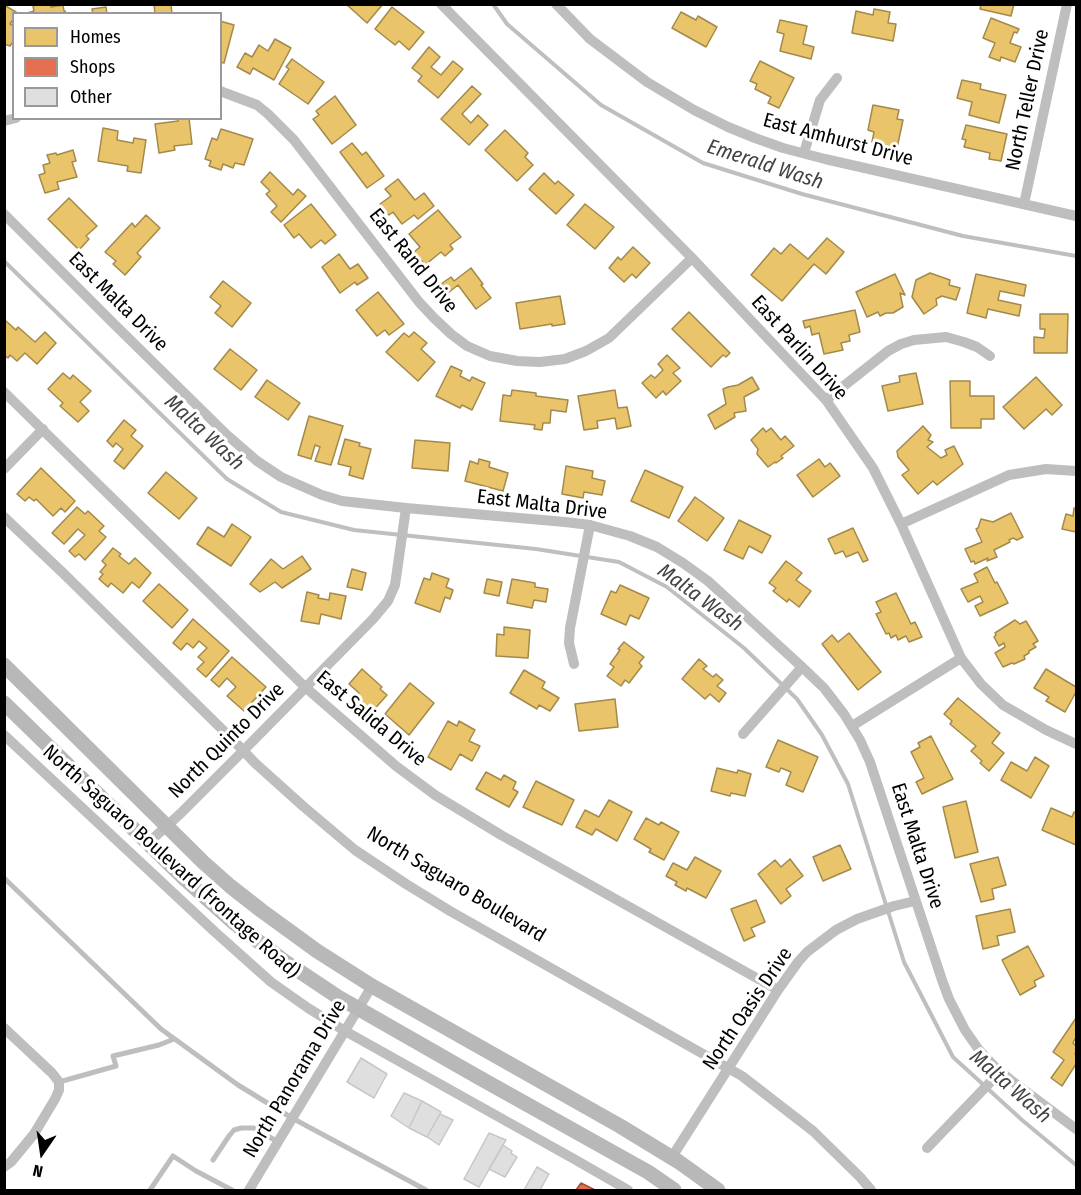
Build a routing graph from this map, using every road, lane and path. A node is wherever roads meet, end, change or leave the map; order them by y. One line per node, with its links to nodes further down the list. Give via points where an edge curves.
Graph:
1 (441, 4): 10 (street, East Parlin Drive)
2 (556, 4): 6 (street, East Amhurst Drive, via 590,39 647,82 728,127)
3 (1067, 4): 7 (street, North Teller Drive)
4 (837, 78): 6 (street, via 820,100)
5 (222, 92): 10 (street, East Rand Drive, via 257,105 268,114 294,140 419,302 451,334 489,356 540,362 586,351 609,338)
6 (804, 153): 7 (street, East Amhurst Drive)
7 (1024, 204): 9 (street, East Amhurst Drive)
8 (4, 214): 17 (street, East Malta Drive, via 257,461 281,477 322,495)
9 (1077, 216)
10 (692, 258): 13 (street, East Parlin Drive)
11 (990, 356): 13 (street, via 977,347 946,338 914,340 888,351)
12 (4, 392): 14 (street, East Salida Drive)
13 (826, 400): 19 (street, East Parlin Drive, via 873,468)
14 (43, 429): 15 (street); 25 (street, East Salida Drive)
15 (4, 469)
16 (1077, 471): 19 (street, via 1046,469 1009,475)
17 (406, 508): 20 (street, East Malta Drive); 25 (street, North Quinto Drive, via 395,585 388,601)
18 (4, 517): 31 (street, North Saguaro Boulevard)
19 (901, 524): 21 (street, East Parlin Drive)
20 (590, 525): 22 (street, via 570,628); 24 (street, East Malta Drive, via 657,547 683,563)
21 (961, 658): 27 (street); 30 (street, East Parlin Drive, via 1003,705)
22 (574, 664)
23 (4, 665): 32 (main road)
24 (802, 667): 27 (street, East Malta Drive, via 824,688); 28 (street)
25 (304, 687): 31 (street, North Quinto Drive); 37 (street, East Salida Drive, via 435,795)
26 (4, 703): 33 (main road)
27 (852, 726): 35 (street, East Malta Drive, via 870,762)
28 (742, 734)
29 (4, 735): 40 (street, North Saguaro Boulevard (Frontage Road), via 271,982)
30 (1077, 744)
31 (243, 751): 32 (street, North Quinto Drive); 42 (street, North Saguaro Boulevard, via 355,850 406,884)
32 (167, 826): 33 (street, North Quinto Drive); 36 (main road, via 254,905)
33 (148, 843): 38 (main road, via 233,922)
34 (4, 878): 41 (lane)
35 (915, 901): 37 (street, North Oasis Drive, via 857,919 836,930 807,952); 43 (street, East Malta Drive, via 957,1015 979,1050)
36 (372, 986): 38 (street, North Panorama Drive); 49 (main road)
37 (778, 990): 42 (street, North Oasis Drive)
38 (358, 1008): 40 (street, North Panorama Drive); 57 (main road, via 648,1172)
39 (4, 1028): 44 (street)
40 (345, 1031): 45 (street, North Panorama Drive); 56 (street, North Saguaro Boulevard (Frontage Road))
41 (174, 1039): 44 (lane, via 113,1056 116,1066); 45 (lane)
42 (729, 1068): 49 (street, North Oasis Drive); 59 (street, North Saguaro Boulevard, via 813,1131)
43 (1000, 1072): 46 (street, East Malta Drive); 48 (street)
44 (59, 1082): 51 (street, via 55,1099 34,1134)
45 (292, 1118): 47 (street, North Panorama Drive); 55 (lane)
46 (1077, 1129)
47 (278, 1142): 50 (lane, via 254,1128 241,1128 234,1130); 54 (street, North Panorama Drive)
48 (927, 1148)
49 (672, 1157): 58 (main road)
50 (213, 1160)
51 (4, 1167)
52 (150, 1191): 53 (lane, via 173,1156)
53 (232, 1191)
54 (249, 1191)
55 (426, 1191)
56 (628, 1191)
57 (674, 1191)
58 (718, 1191)
59 (871, 1191)

